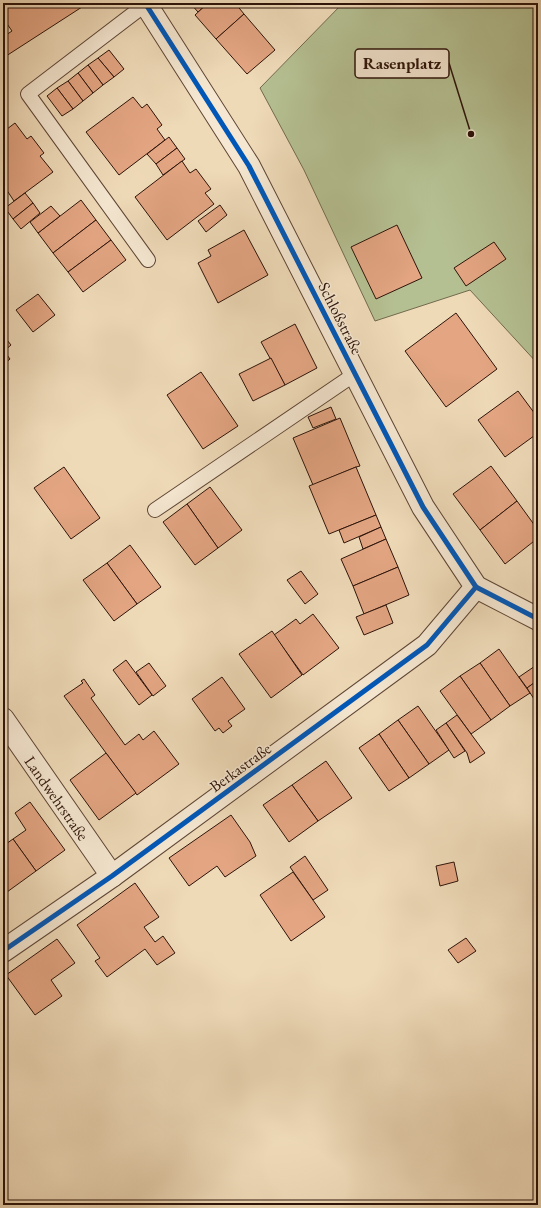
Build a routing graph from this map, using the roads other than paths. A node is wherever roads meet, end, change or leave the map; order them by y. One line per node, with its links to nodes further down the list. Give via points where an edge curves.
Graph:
1 (146, 4): 2 (lane, via 28,94); 3 (street, Schloßstraße, via 249,166)
2 (148, 260)
3 (355, 374): 4 (lane); 5 (street, Schloßstraße, via 423,507)
4 (155, 510)
5 (476, 587): 6 (street, Schloßstraße); 8 (street, Berkastraße, via 427,645)
6 (538, 619)
7 (3, 719): 8 (street, Landwehrstraße)
8 (112, 876): 9 (street, Berkastraße)
9 (3, 951)

